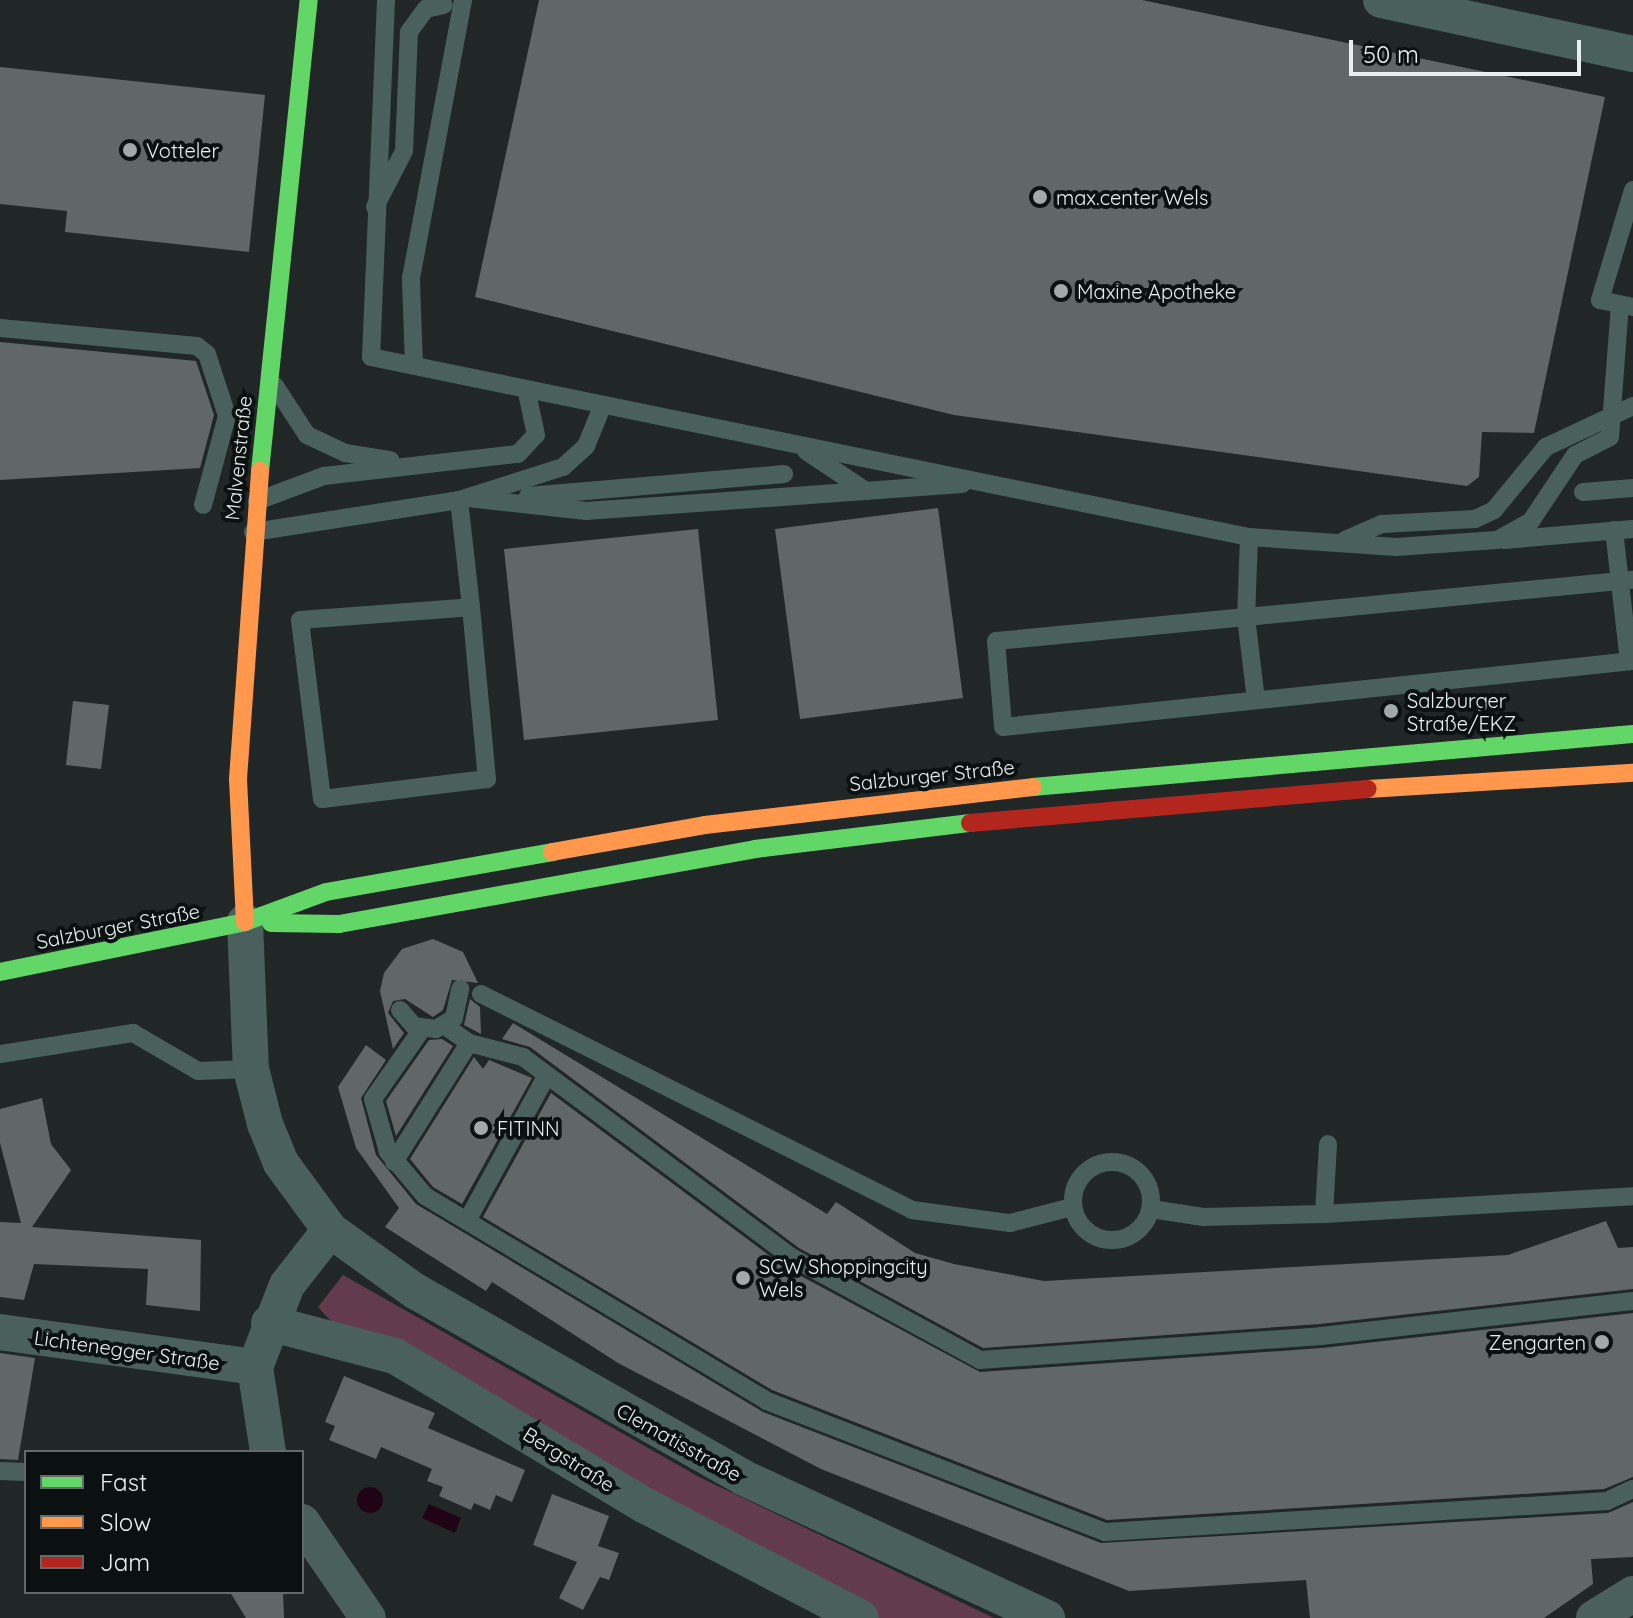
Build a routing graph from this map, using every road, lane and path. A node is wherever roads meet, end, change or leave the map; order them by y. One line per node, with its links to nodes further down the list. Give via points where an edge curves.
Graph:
1 (309, 0): 12 (main road, Malvenstraße)
2 (386, 0): 8 (lane)
3 (463, 0): 11 (lane, via 411,278)
4 (1381, 0): 6 (street)
5 (444, 5): 8 (lane, via 426,9 409,32 404,151)
6 (1633, 54)
7 (1633, 190): 9 (lane, via 1600,300)
8 (372, 213): 11 (lane, via 371,357)
9 (1626, 305): 16 (lane)
10 (0, 328): 27 (lane, via 197,346 214,367 227,416)
11 (414, 366): 13 (lane)
12 (268, 375): 18 (lane, via 307,435 345,453); 26 (main road, Malvenstraße)
13 (527, 393): 15 (lane); 18 (lane, via 536,435 528,448)
14 (1633, 406): 16 (lane)
15 (602, 407): 17 (lane); 24 (lane, via 586,446 563,467)
16 (1612, 412): 31 (lane, via 1610,437 1575,455 1531,521); 32 (lane, via 1546,447 1484,515 1382,524)
17 (797, 445): 20 (lane); 22 (lane)
18 (409, 462): 26 (lane, via 305,480)
19 (784, 474): 25 (lane)
20 (1007, 485): 22 (lane); 30 (lane)
21 (1633, 488): 23 (lane)
22 (866, 491): 25 (lane, via 586,511)
23 (1583, 492)
24 (463, 499): 25 (lane); 29 (lane); 34 (lane)
25 (494, 500)
26 (256, 501): 29 (main road, Malvenstraße)
27 (203, 505)
28 (1624, 530): 31 (lane); 33 (lane)
29 (253, 532): 40 (main road, Malvenstraße, via 239,766)
30 (1249, 537): 32 (lane); 35 (lane)
31 (1497, 540): 32 (lane, via 1396,547)
32 (1340, 542)
33 (1626, 581): 35 (lane); 36 (lane)
34 (471, 607): 34 (lane, via 487,779 322,799 300,620)
35 (1246, 617): 37 (lane); 37 (lane, via 996,641 1003,727)
36 (1631, 661): 37 (lane)
37 (1256, 700)
38 (1633, 734): 40 (main road, Salzburger Straße, via 798,811 326,892)
39 (1633, 773): 40 (main road, Salzburger Straße, via 1298,793 951,825 755,849 339,924)
40 (245, 922): 41 (main road, Salzburger Straße); 49 (street)
41 (0, 972)
42 (460, 989): 45 (lane, via 459,1009)
43 (481, 994): 54 (lane, via 912,1210 1010,1223)
44 (400, 1010): 46 (lane)
45 (445, 1026): 46 (lane); 47 (lane)
46 (422, 1029): 52 (lane, via 373,1099 375,1126)
47 (469, 1043): 50 (lane, via 523,1057); 52 (lane)
48 (0, 1054): 49 (lane, via 133,1033 198,1071)
49 (251, 1069): 58 (street, via 281,1163)
50 (547, 1075): 57 (lane); 59 (lane, via 793,1258 980,1360 1321,1336)
51 (1328, 1144): 56 (lane)
52 (394, 1162): 57 (lane, via 425,1196)
53 (1633, 1196): 56 (lane)
54 (1072, 1207): 55 (lane, via 1093,1237 1117,1241 1139,1230); 55 (lane, via 1086,1171 1111,1162 1142,1176)
55 (1151, 1209): 56 (lane, via 1203,1217)
56 (1324, 1214)
57 (467, 1221): 66 (lane, via 767,1401 1105,1532 1607,1501)
58 (330, 1230): 60 (street, via 287,1285); 71 (street, Clematisstraße, via 415,1291 744,1478)
59 (1633, 1301)
60 (269, 1323): 62 (street); 70 (street, Bergstraße, via 395,1356 646,1506)
61 (0, 1332): 62 (street, Lichtenegger Straße)
62 (255, 1367): 63 (street)
63 (268, 1450)
64 (0, 1471): 65 (lane)
65 (24, 1472)
66 (1633, 1489)
67 (304, 1525): 69 (street)
68 (1633, 1594): 72 (street)
69 (368, 1618)
70 (861, 1618)
71 (1047, 1618)
72 (1594, 1618)

